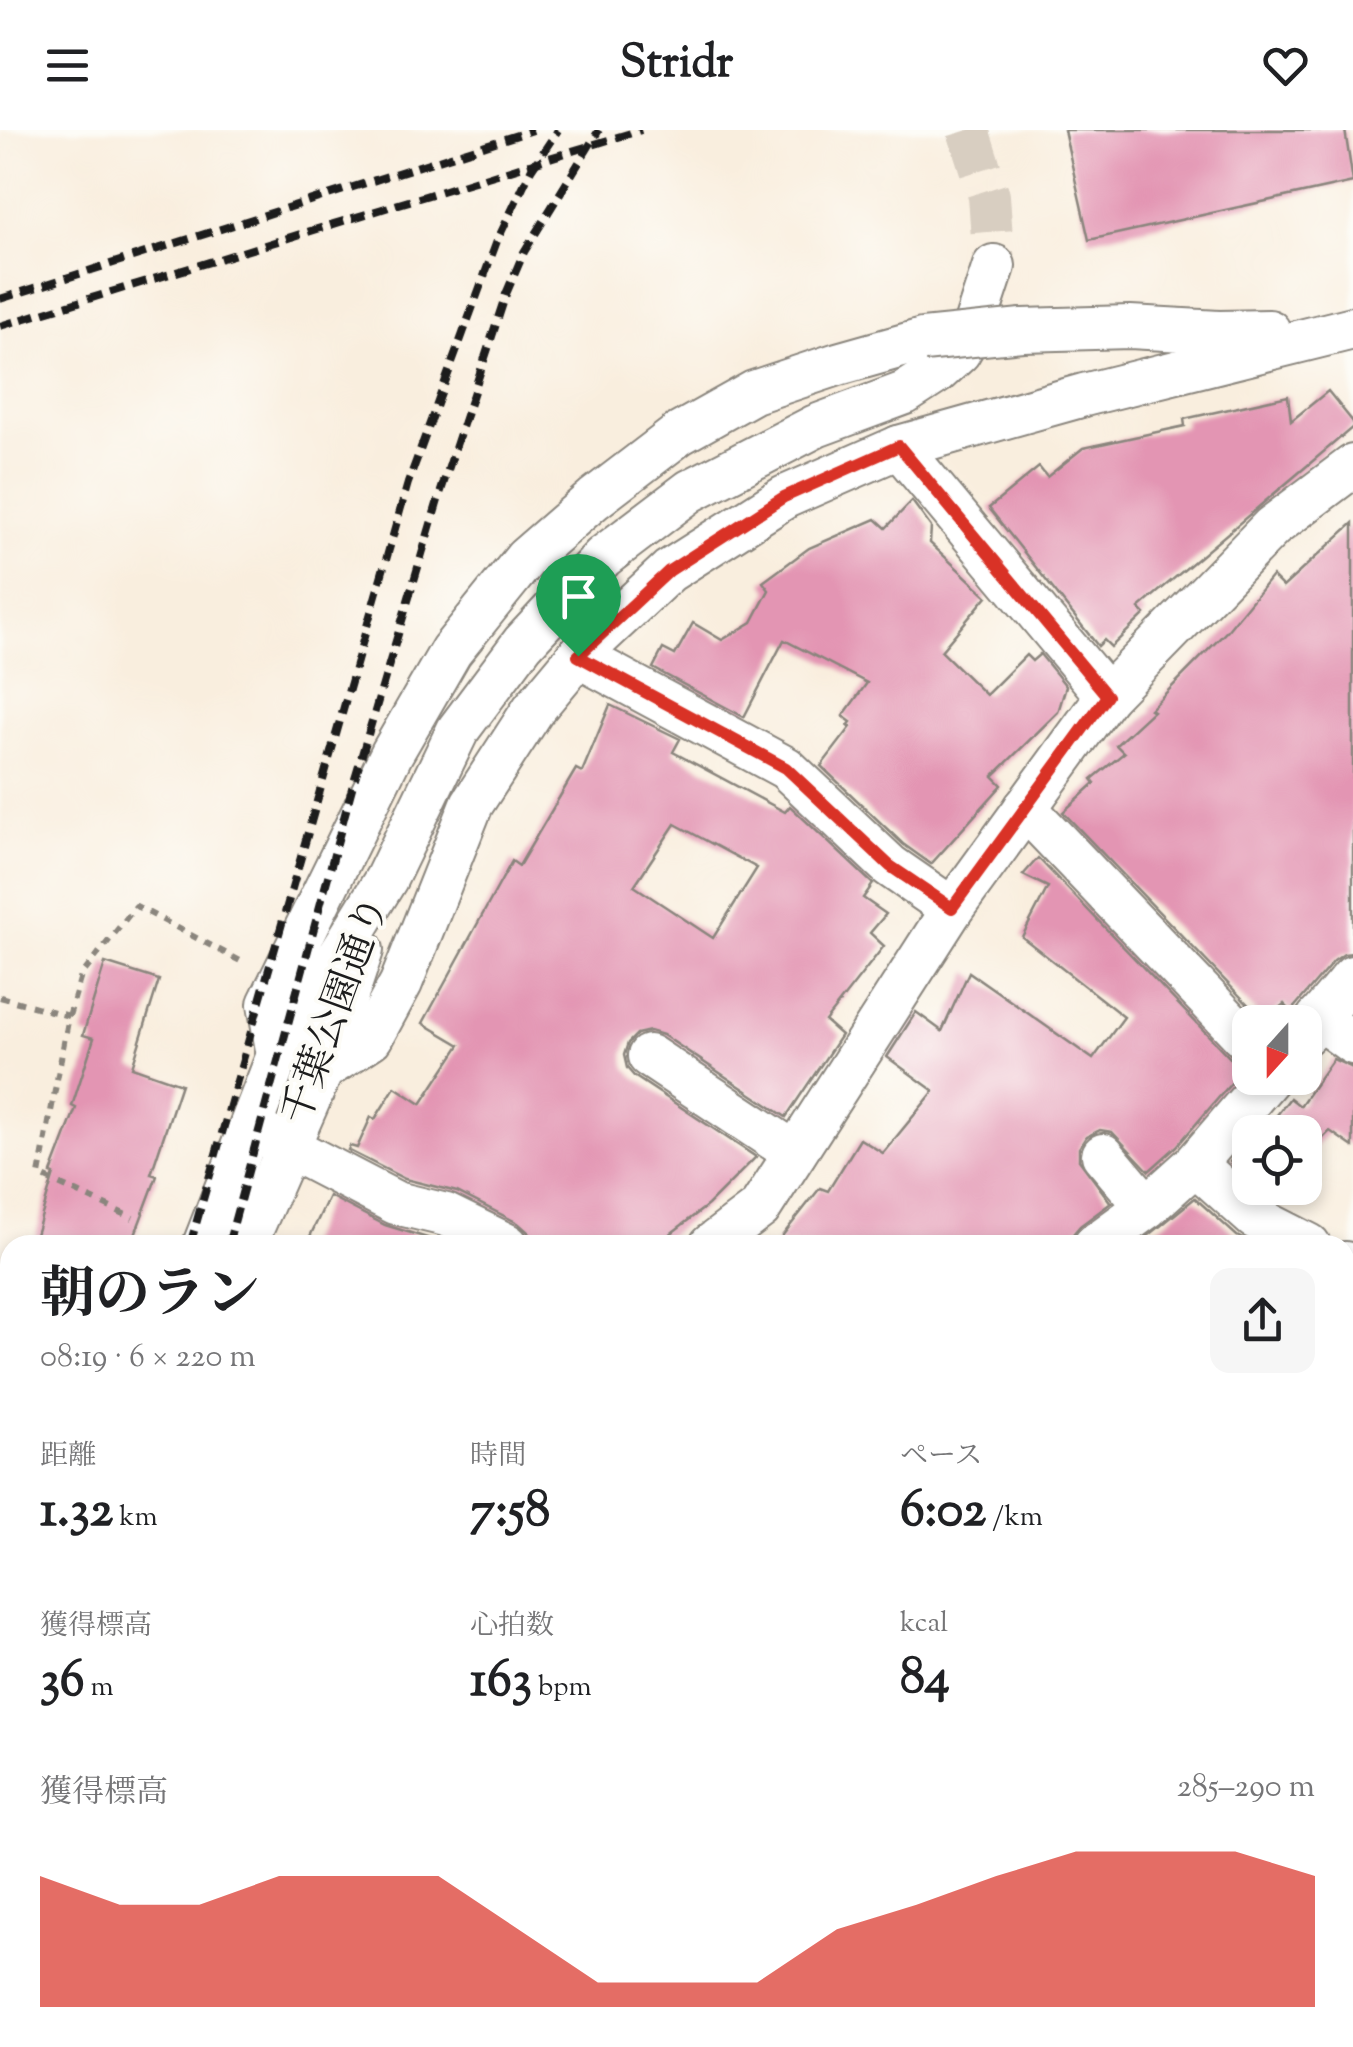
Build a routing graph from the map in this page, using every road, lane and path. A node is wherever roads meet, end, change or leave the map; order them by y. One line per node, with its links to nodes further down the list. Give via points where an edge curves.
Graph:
1 (994, 266): 8 (street, via 976,324 936,373 690,491 603,558 524,643 458,730)
2 (1351, 328): 3 (street); 18 (street, bridge, via 1022,330 922,340 754,392 679,434 526,558 451,652 392,753 269,1004)
3 (899, 446): 5 (street, via 784,497 669,571); 6 (street)
4 (1353, 466): 6 (street, via 1272,527)
5 (578, 656): 9 (street, via 786,768 890,866); 20 (street, via 472,804 401,983 370,1038)
6 (1107, 696): 7 (street)
7 (1025, 808): 9 (street); 15 (street)
8 (386, 878): 18 (street, 千葉公園通り); 20 (street, 千葉公園通り)
9 (952, 908): 23 (street)
10 (258, 971): 14 (path, via 136,906 82,976)
11 (1353, 976): 13 (street)
12 (0, 997): 14 (path)
13 (1322, 1014)
14 (68, 1016): 27 (path, via 39,1175)
15 (1232, 1025)
16 (1322, 1030): 17 (street)
17 (1353, 1043)
18 (278, 1055): 22 (street, 千葉公園通り)
19 (649, 1056): 23 (street)
20 (322, 1070): 22 (street, 千葉公園通り)
21 (1255, 1095): 25 (street)
22 (270, 1137): 28 (street, 千葉公園通り); 29 (street, 千葉公園通り); 30 (street, via 396,1202)
23 (795, 1153): 31 (street, via 760,1208)
24 (1103, 1155): 26 (street)
25 (1196, 1164): 26 (street); 33 (street, via 1254,1217)
26 (1148, 1206): 32 (street)
27 (133, 1218)
28 (210, 1235)
29 (246, 1235)
30 (487, 1235)
31 (724, 1235)
32 (1109, 1235)
33 (1289, 1235)

